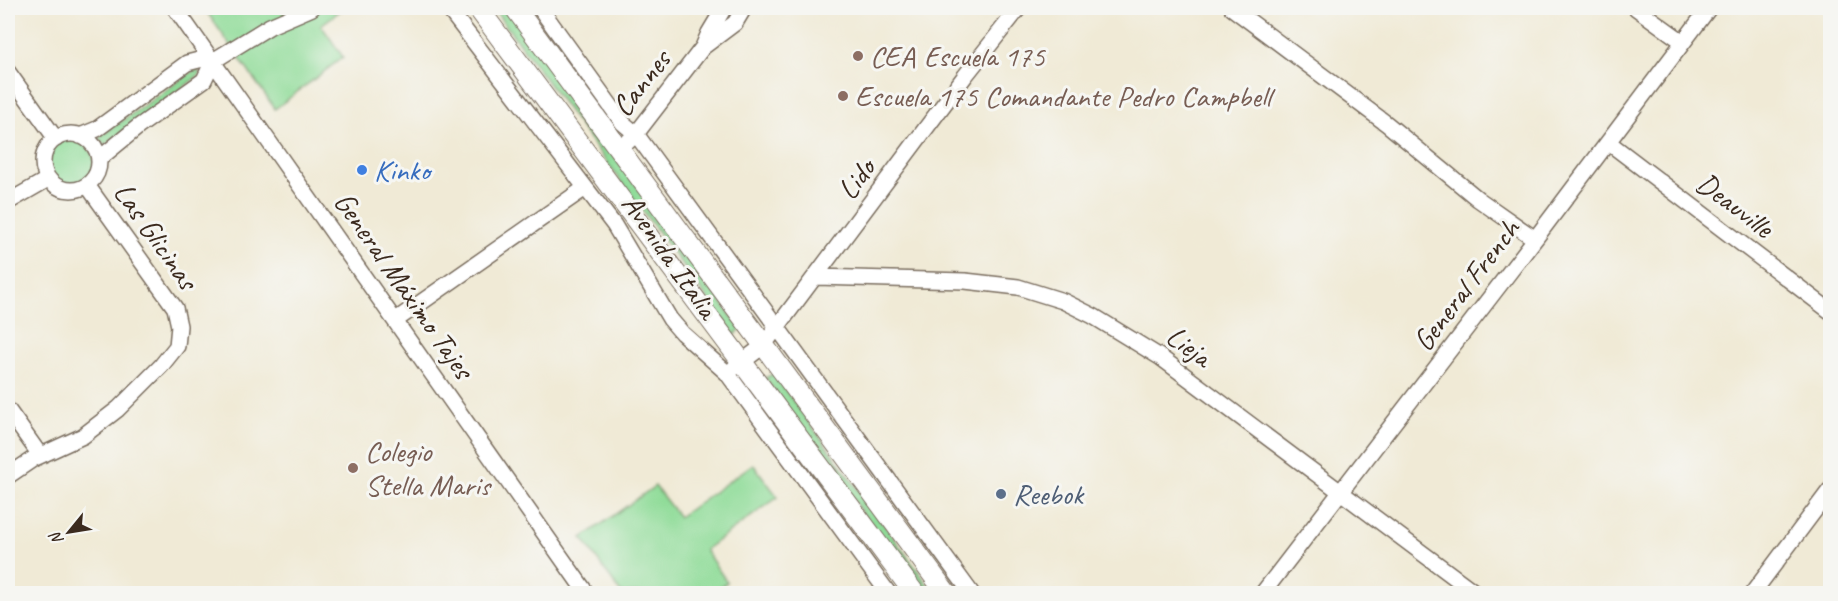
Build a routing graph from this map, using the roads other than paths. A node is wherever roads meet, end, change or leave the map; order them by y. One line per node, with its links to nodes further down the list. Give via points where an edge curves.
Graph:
1 (175, 8): 15 (street, General Máximo Tajes)
2 (312, 8): 15 (street, via 270,26)
3 (448, 8): 25 (street, Avenida Italia)
4 (478, 8): 33 (main road, Avenida Italia)
5 (515, 8): 21 (main road, Avenida Italia)
6 (540, 8): 17 (street, Avenida Italia)
7 (724, 8): 14 (street, Cannes)
8 (744, 8): 14 (street, Cannes, via 735,23)
9 (1019, 8): 28 (street, Lido)
10 (1232, 8): 27 (street)
11 (1636, 8): 13 (street)
12 (1709, 8): 13 (street, General French)
13 (1683, 42): 20 (street, General French)
14 (703, 47): 17 (street, Cannes)
15 (213, 61): 18 (street, via 187,63 106,122); 22 (street, via 204,80); 30 (street, General Máximo Tajes)
16 (8, 72): 19 (street)
17 (636, 134): 21 (street, Cannes); 31 (street, Avenida Italia)
18 (80, 136): 19 (street); 22 (street, via 93,145)
19 (56, 139): 23 (street, via 43,157)
20 (1608, 142): 27 (street, General French); 29 (street, Deauville)
21 (619, 150): 32 (main road, Avenida Italia)
22 (99, 159): 24 (street, via 97,171)
23 (48, 179): 24 (street, via 67,190); 26 (street)
24 (87, 185): 36 (street, Las Glicinas, via 175,308 178,340 173,352 118,409 83,436)
25 (585, 188): 30 (street); 34 (street, Avenida Italia, via 614,225 670,319)
26 (8, 202)
27 (1535, 239): 39 (street, General French)
28 (816, 277): 31 (street, Lido); 39 (street, Lieja, via 965,280 1018,288 1063,301 1160,357)
29 (1830, 311)
30 (396, 320): 40 (street, General Máximo Tajes)
31 (777, 328): 32 (street, Lido); 44 (street, Avenida Italia)
32 (763, 346): 33 (street, Lido); 43 (main road, Avenida Italia)
33 (743, 361): 34 (street, Lido); 42 (main road, Avenida Italia)
34 (726, 373): 41 (street, Avenida Italia)
35 (8, 410): 36 (street)
36 (40, 455): 37 (street)
37 (8, 476)
38 (1830, 490): 47 (street)
39 (1342, 492): 45 (street, General French); 46 (street, Lieja)
40 (587, 594)
41 (889, 594)
42 (915, 594)
43 (947, 594)
44 (972, 594)
45 (1262, 594)
46 (1476, 594)
47 (1752, 594)

